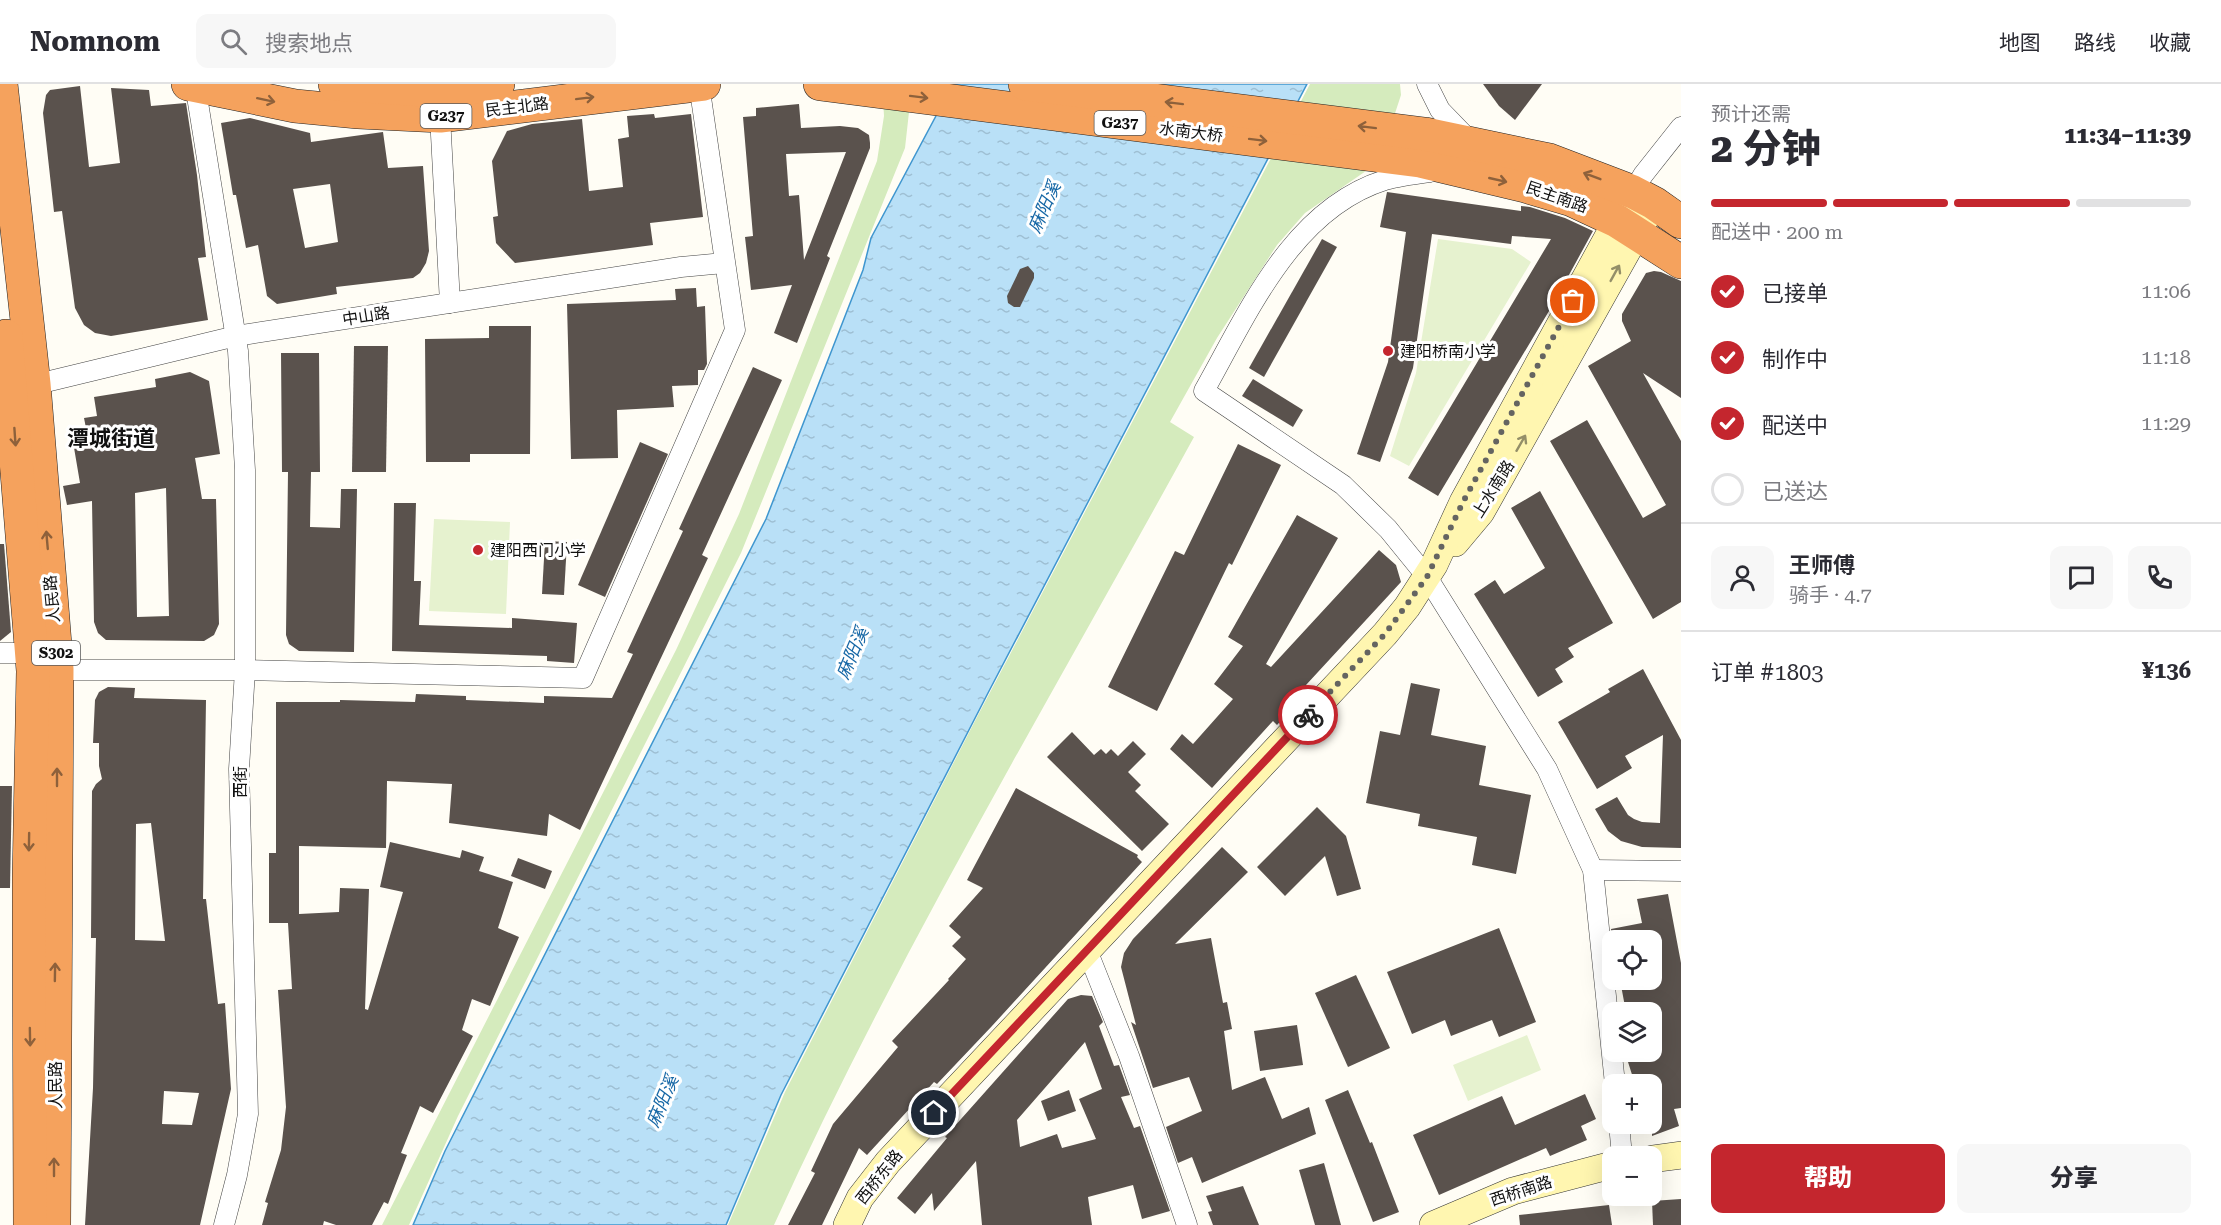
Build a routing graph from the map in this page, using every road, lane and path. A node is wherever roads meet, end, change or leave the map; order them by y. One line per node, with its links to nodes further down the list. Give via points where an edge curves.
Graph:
1 (1, 84): 23 (highway, 人民路 / S302)
2 (193, 84): 10 (highway, 民主北路 / G237, one-way to 10, via 295,106 358,112); 22 (street, 西街)
3 (335, 84): 10 (highway, 民主北路 / G237)
4 (498, 84): 10 (highway, 民主北路 / G237)
5 (699, 84): 6 (highway, 民主北路 / G237); 10 (highway, 民主北路 / G237, one-way to 5); 18 (street)
6 (704, 84)
7 (820, 84): 13 (highway, 水南大桥 / G237, one-way to 13)
8 (1025, 84): 13 (highway, 水南大桥 / G237, one-way to 8)
9 (1427, 84): 12 (street, via 1440,110)
10 (439, 97): 21 (street)
11 (1681, 127): 15 (street, via 1643,175)
12 (1473, 144): 13 (highway, 民主南路 / G237); 15 (highway, 民主南路 / G237, one-way to 12, via 1549,160)
13 (1423, 148): 14 (highway, 民主南路 / G237)
14 (1452, 169): 17 (highway, 民主南路 / G237, one-way to 17, via 1572,200); 24 (street, via 1384,180 1330,209 1311,225 1289,248 1265,284 1204,391 1343,484 1388,529)
15 (1643, 198): 16 (highway, 民主南路 / G237); 17 (main road, 上水南路)
16 (1681, 222)
17 (1627, 228): 19 (highway, 民主南路 / G237); 24 (main road, 上水南路, via 1463,502)
18 (724, 262): 21 (street, 中山路); 28 (street, via 735,330 583,678)
19 (1681, 262)
20 (0, 274): 23 (highway, 人民路 / S302)
21 (450, 303): 22 (street, 中山路)
22 (236, 336): 23 (street, 中山路); 28 (street, 西街, via 245,470)
23 (15, 390): 27 (highway, 人民路 / S302)
24 (1427, 577): 25 (main road, 上水南路); 29 (street, via 1548,769)
25 (1385, 634): 31 (main road, 西桥东路)
26 (0, 653): 27 (street)
27 (41, 664): 28 (street); 36 (highway, 人民路 / S302, one-way to 36, via 29,879); 37 (highway, 人民路 / S302, one-way to 27)
28 (245, 670): 38 (street, 西街, via 239,770 248,1114)
29 (1593, 870): 30 (street); 32 (street)
30 (1681, 871)
31 (1087, 950): 39 (main road, 西桥东路, via 888,1162 860,1198); 40 (street, via 1129,1056)
32 (1614, 1074)
33 (1681, 1155): 34 (main road)
34 (1662, 1158)
35 (1602, 1168): 41 (main road, 西桥南路, via 1513,1191)
36 (30, 1225)
37 (54, 1225)
38 (224, 1225)
39 (847, 1225)
40 (1187, 1225)
41 (1433, 1225)

